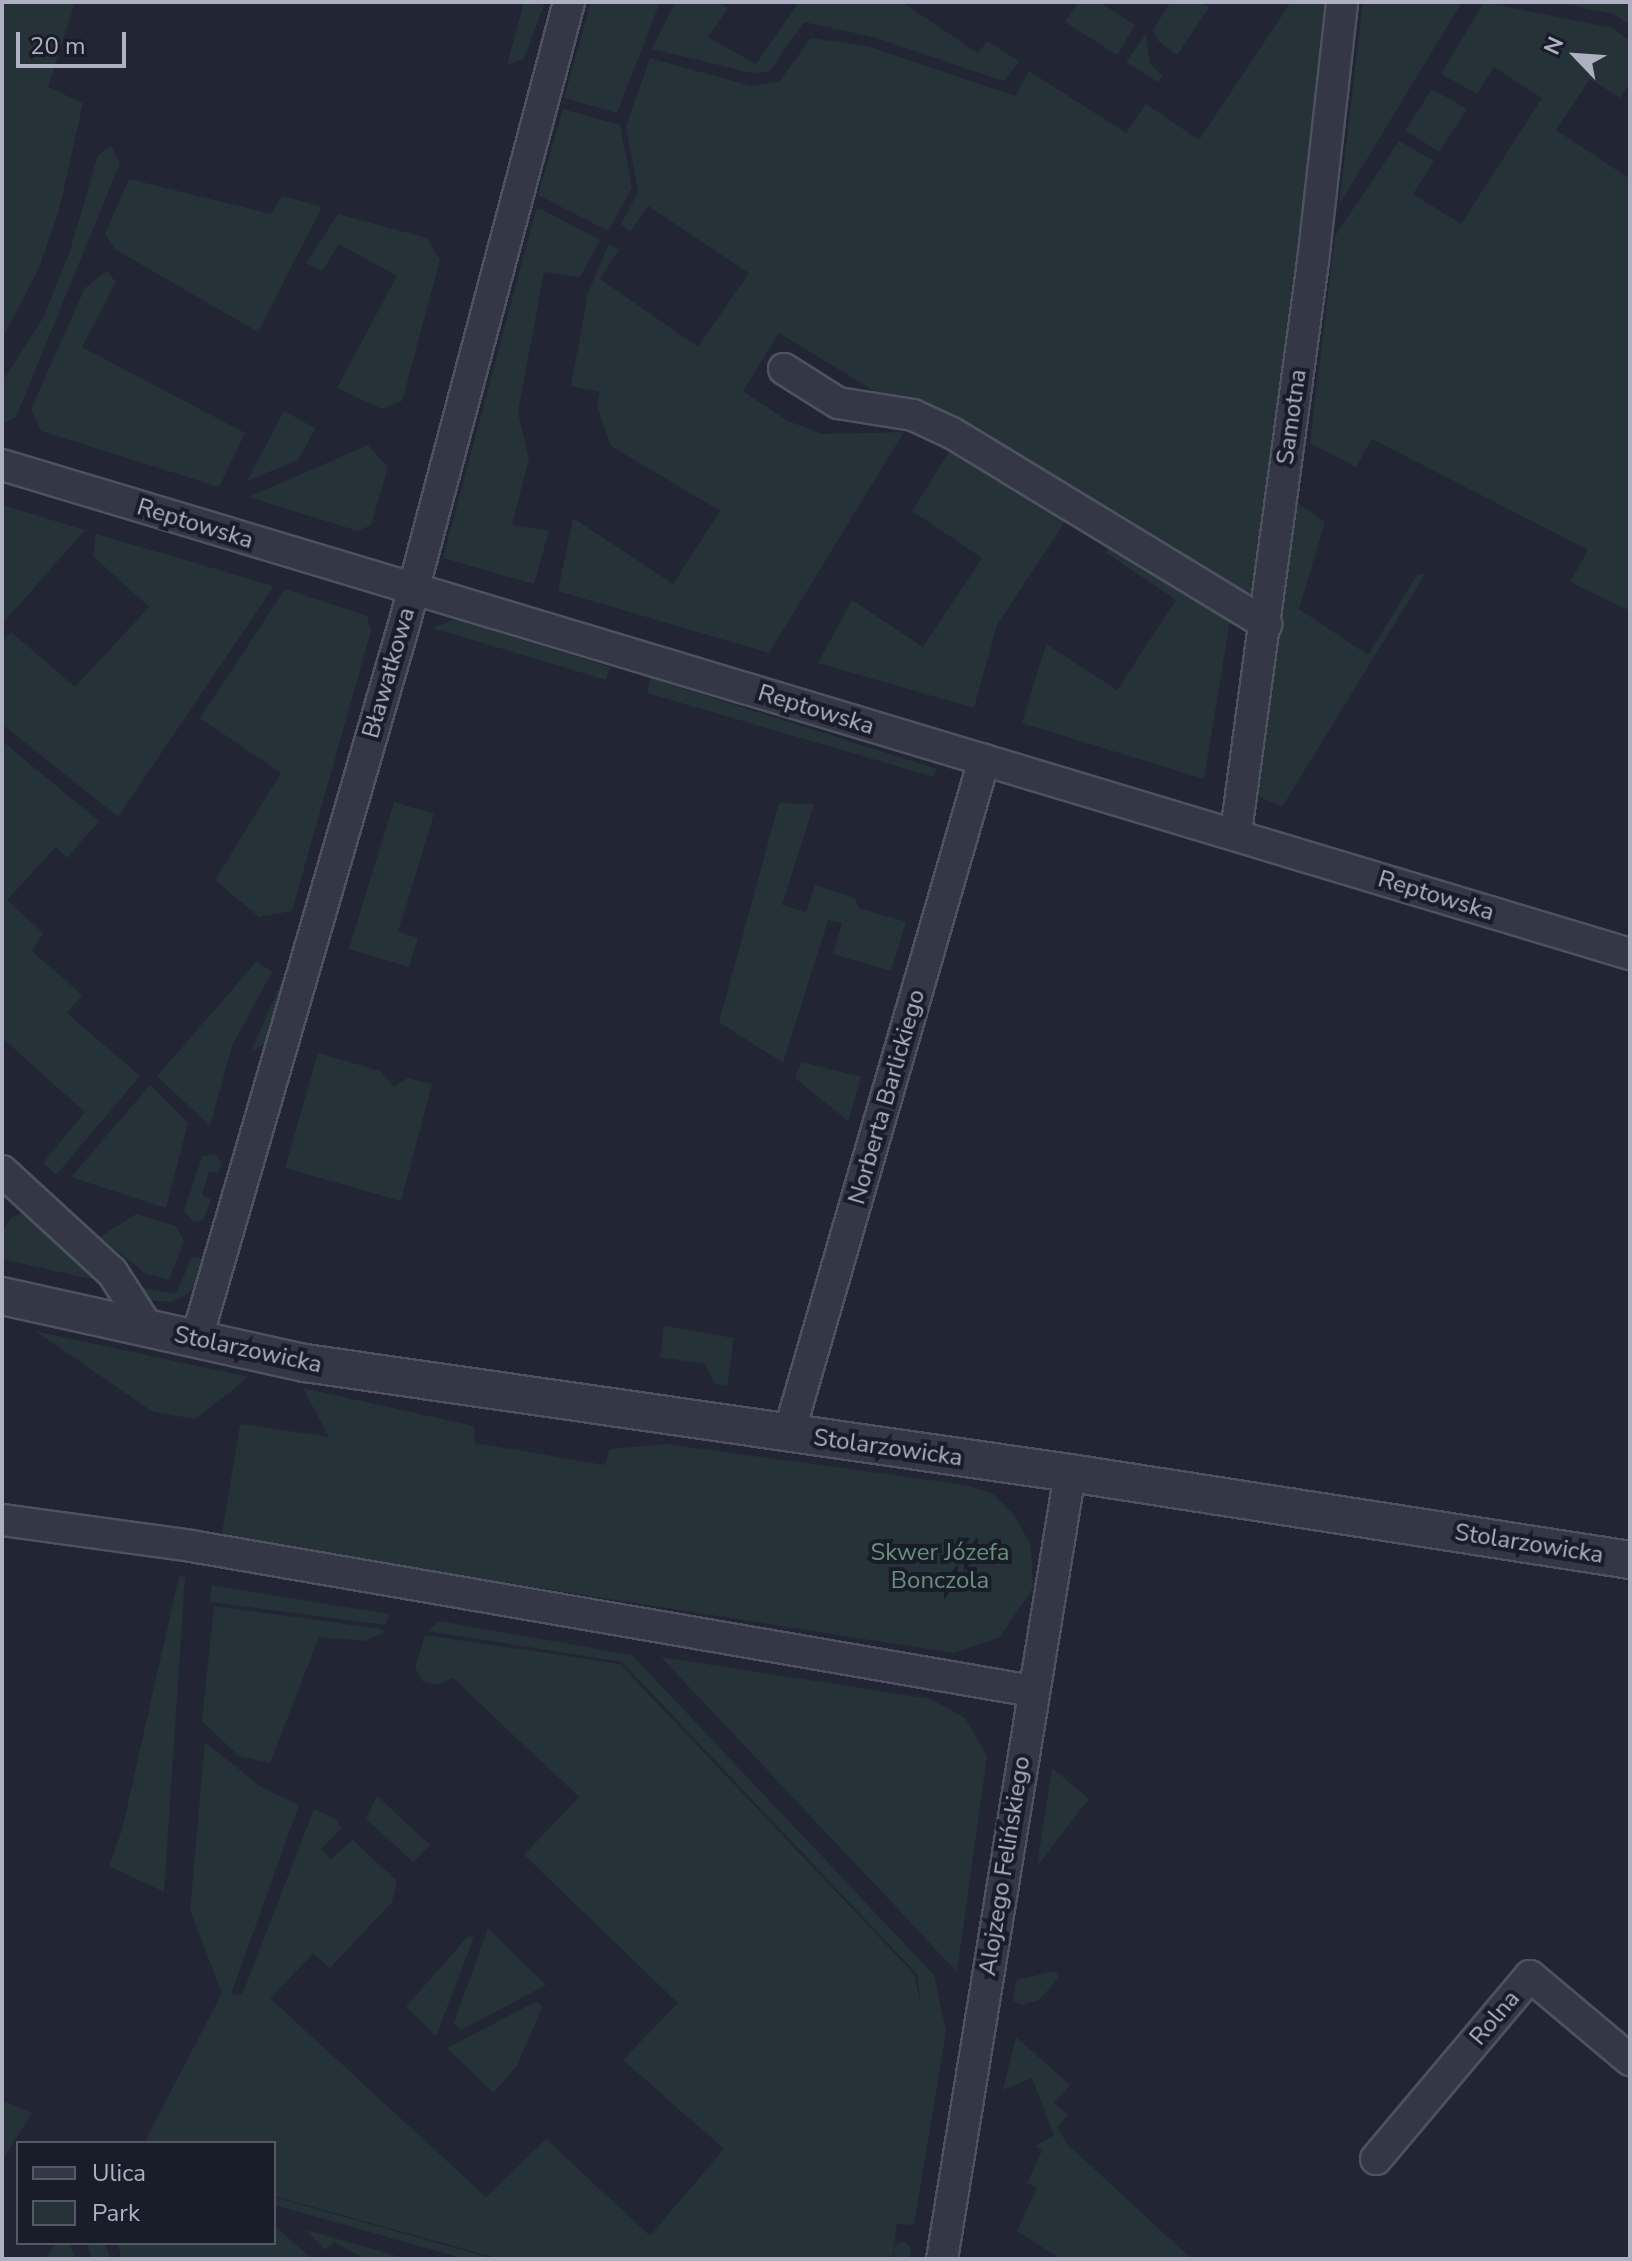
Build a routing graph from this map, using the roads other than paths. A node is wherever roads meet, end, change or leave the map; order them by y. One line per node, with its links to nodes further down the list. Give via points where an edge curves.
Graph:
1 (569, 2): 5 (street, Bławatkowa)
2 (1342, 2): 6 (street, Samotna)
3 (784, 369): 6 (street, via 838,403 913,415 952,433)
4 (2, 465): 5 (street, Reptowska)
5 (413, 591): 7 (street, Reptowska); 13 (street, Bławatkowa)
6 (1266, 624): 8 (street, Samotna)
7 (984, 760): 8 (street, Reptowska); 14 (street, Norberta Barlickiego)
8 (1236, 832): 9 (street, Reptowska)
9 (1630, 954)
10 (8, 1187): 12 (street, Stolarzowicka, via 112,1272)
11 (2, 1296): 12 (street, Stolarzowicka)
12 (148, 1328): 13 (street, Stolarzowicka)
13 (196, 1341): 14 (street, Stolarzowicka, via 492,1393)
14 (789, 1433): 15 (street, Stolarzowicka)
15 (1070, 1473): 17 (street, Stolarzowicka); 18 (street, Alojzego Felińskiego)
16 (2, 1520): 18 (street, via 191,1546)
17 (1630, 1560)
18 (1032, 1691): 21 (street, Alojzego Felińskiego)
19 (1630, 2060): 20 (street, Rolna, via 1530,1976)
20 (1376, 2159)
21 (942, 2259)

